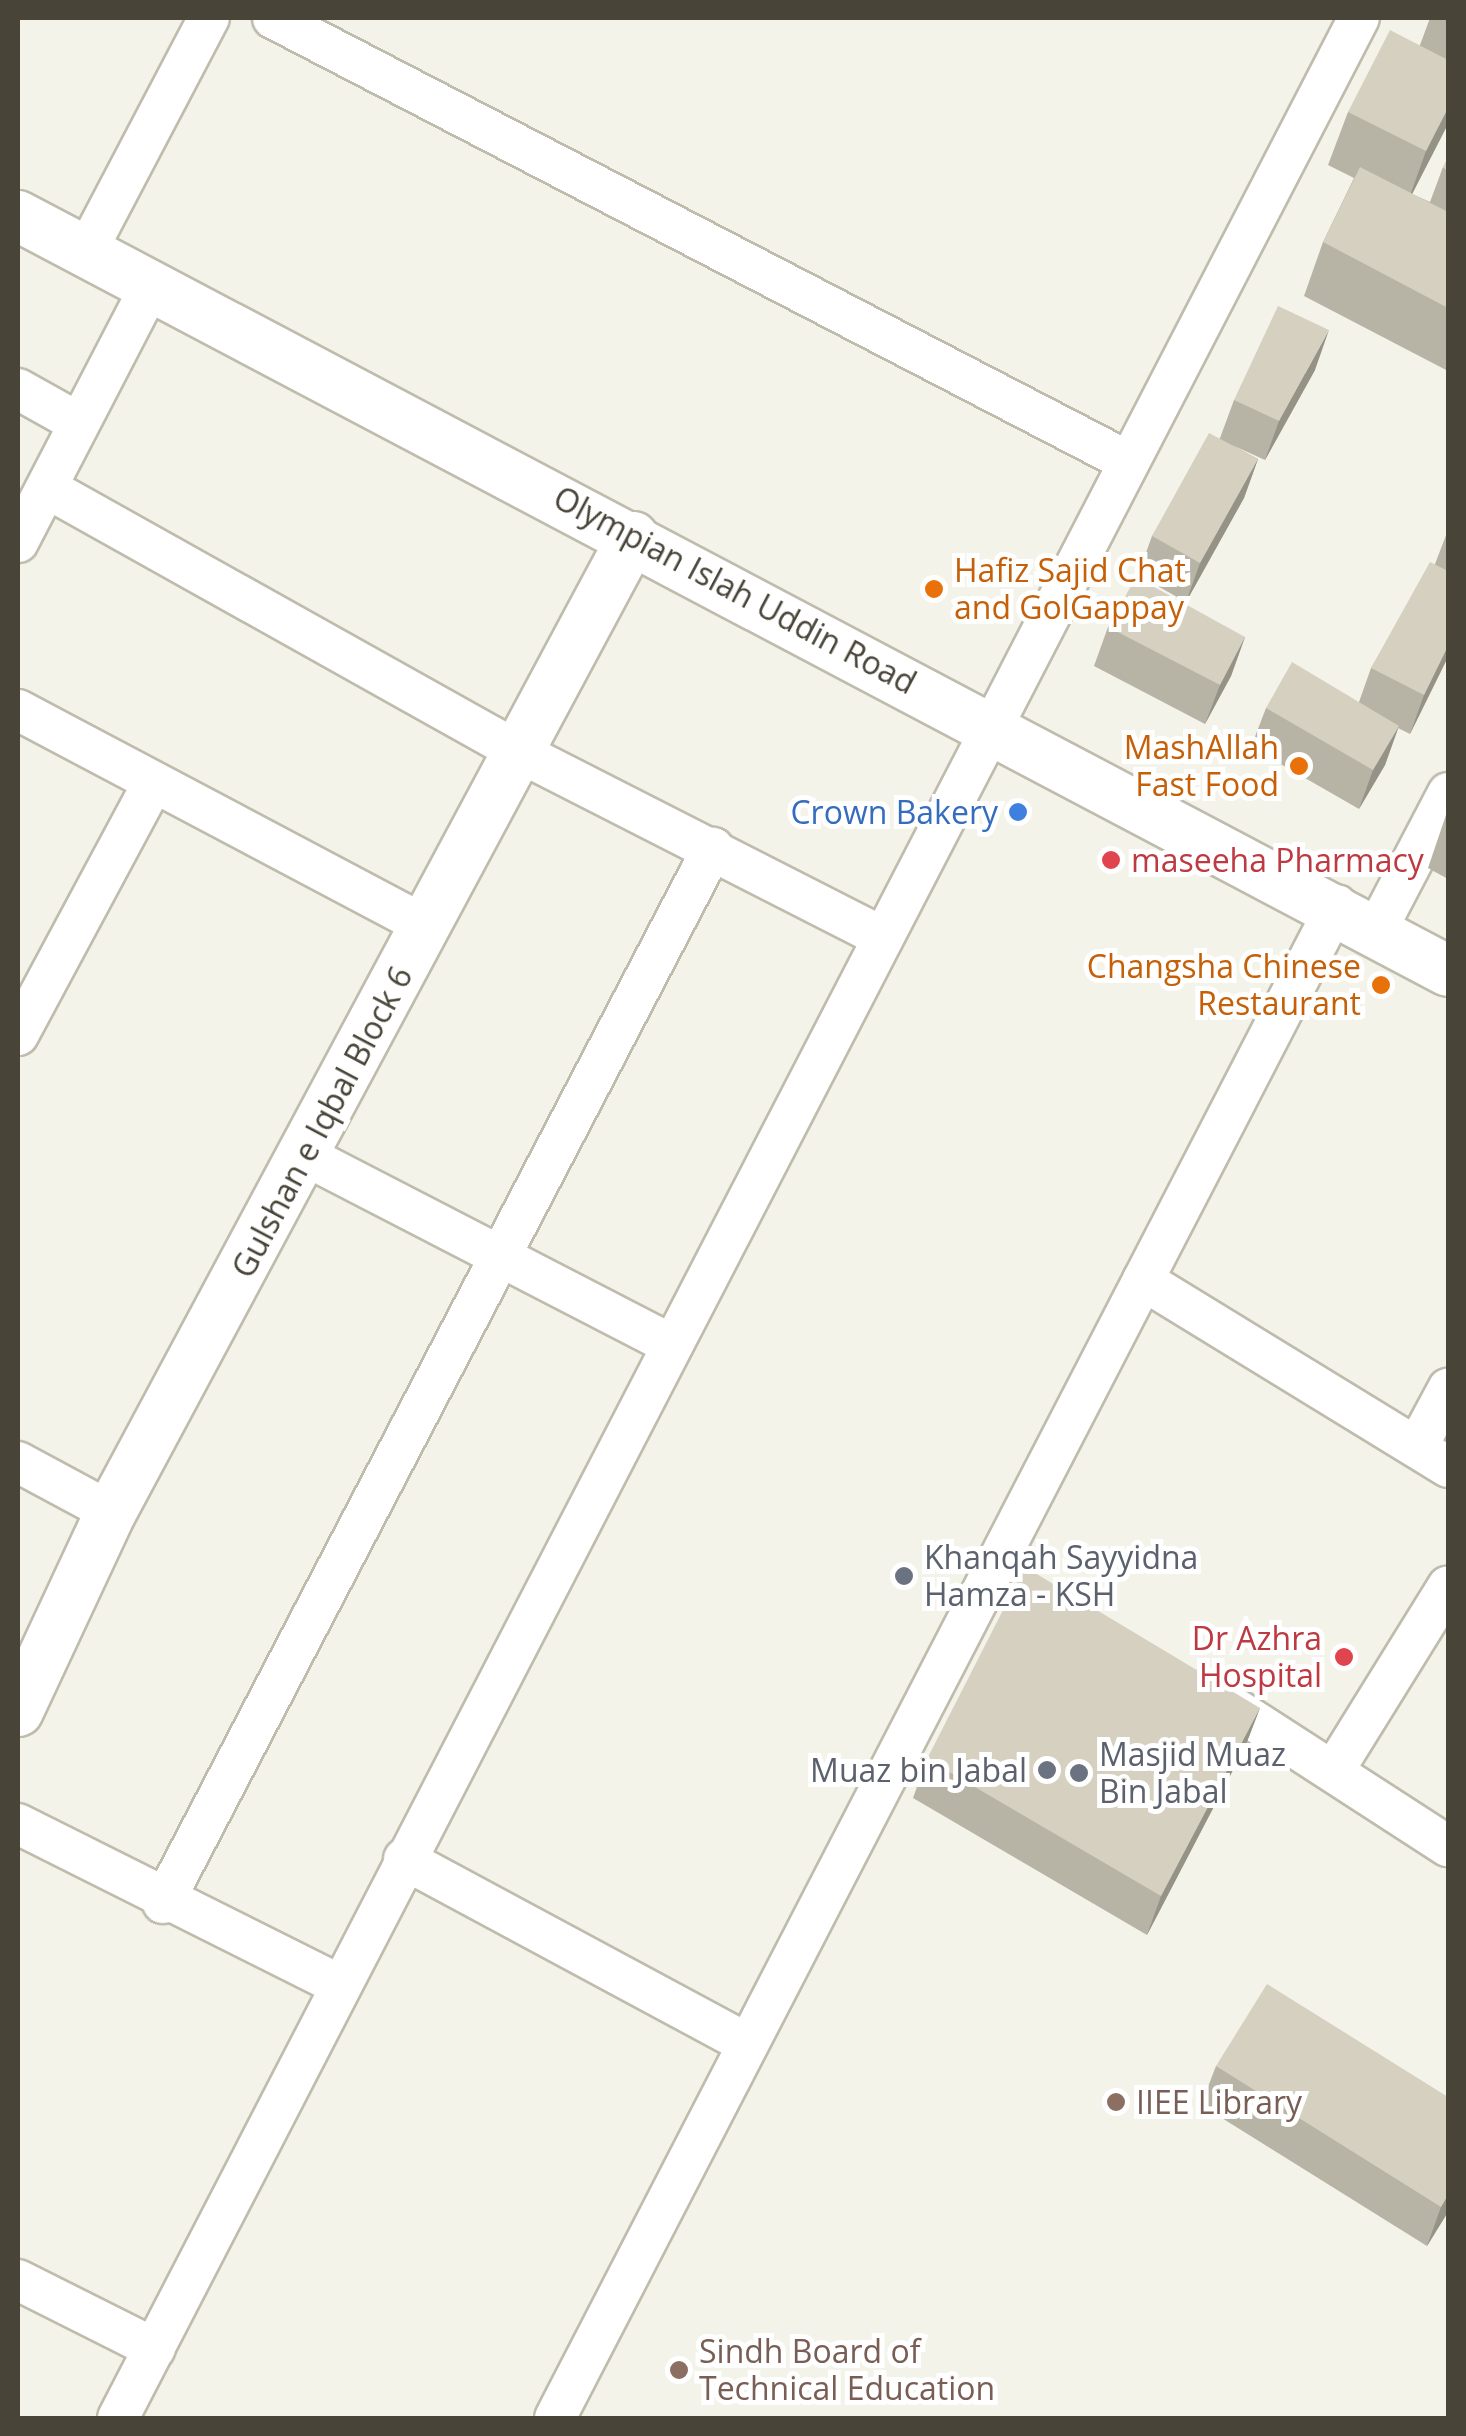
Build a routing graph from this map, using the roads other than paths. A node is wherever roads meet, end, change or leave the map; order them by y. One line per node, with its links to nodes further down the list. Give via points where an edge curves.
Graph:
1 (208, 18): 5 (street)
2 (273, 18): 9 (street)
3 (1357, 28): 9 (street)
4 (18, 216): 5 (street, Olympian Islah Uddin Road)
5 (86, 252): 6 (street, Olympian Islah Uddin Road)
6 (152, 284): 8 (street); 11 (street, Olympian Islah Uddin Road)
7 (18, 389): 8 (street)
8 (77, 422): 10 (street)
9 (1129, 462): 14 (street)
10 (47, 488): 12 (street); 15 (street)
11 (633, 537): 14 (street, Olympian Islah Uddin Road); 15 (street, Gulshan e Iqbal Block 6)
12 (18, 542)
13 (18, 710): 16 (street)
14 (995, 726): 19 (street, Olympian Islah Uddin Road); 21 (street)
15 (519, 752): 18 (street); 20 (street, Gulshan e Iqbal Block 6)
16 (152, 783): 20 (street); 23 (street)
17 (1448, 793): 19 (street)
18 (713, 848): 21 (street); 25 (street)
19 (1357, 916): 22 (street, Olympian Islah Uddin Road); 26 (street)
20 (428, 927): 24 (street, Gulshan e Iqbal Block 6)
21 (882, 937): 27 (street)
22 (1448, 971)
23 (18, 1035)
24 (304, 1154): 25 (street); 31 (street, Gulshan e Iqbal Block 6)
25 (502, 1253): 27 (street); 39 (street)
26 (1143, 1280): 29 (street); 41 (street)
27 (669, 1343): 38 (street)
28 (1448, 1388): 29 (street)
29 (1433, 1456)
30 (18, 1462): 31 (street)
31 (111, 1512): 34 (street, Gulshan e Iqbal Block 6)
32 (1448, 1586): 35 (street)
33 (1168, 1666): 35 (street)
34 (21, 1695)
35 (1334, 1770): 37 (street)
36 (18, 1824): 39 (street)
37 (1448, 1846)
38 (404, 1859): 40 (street); 41 (street)
39 (163, 1903): 40 (street)
40 (336, 1982): 43 (street)
41 (746, 2043): 45 (street)
42 (18, 2280): 43 (street)
43 (155, 2349): 44 (street)
44 (118, 2418)
45 (555, 2418)

